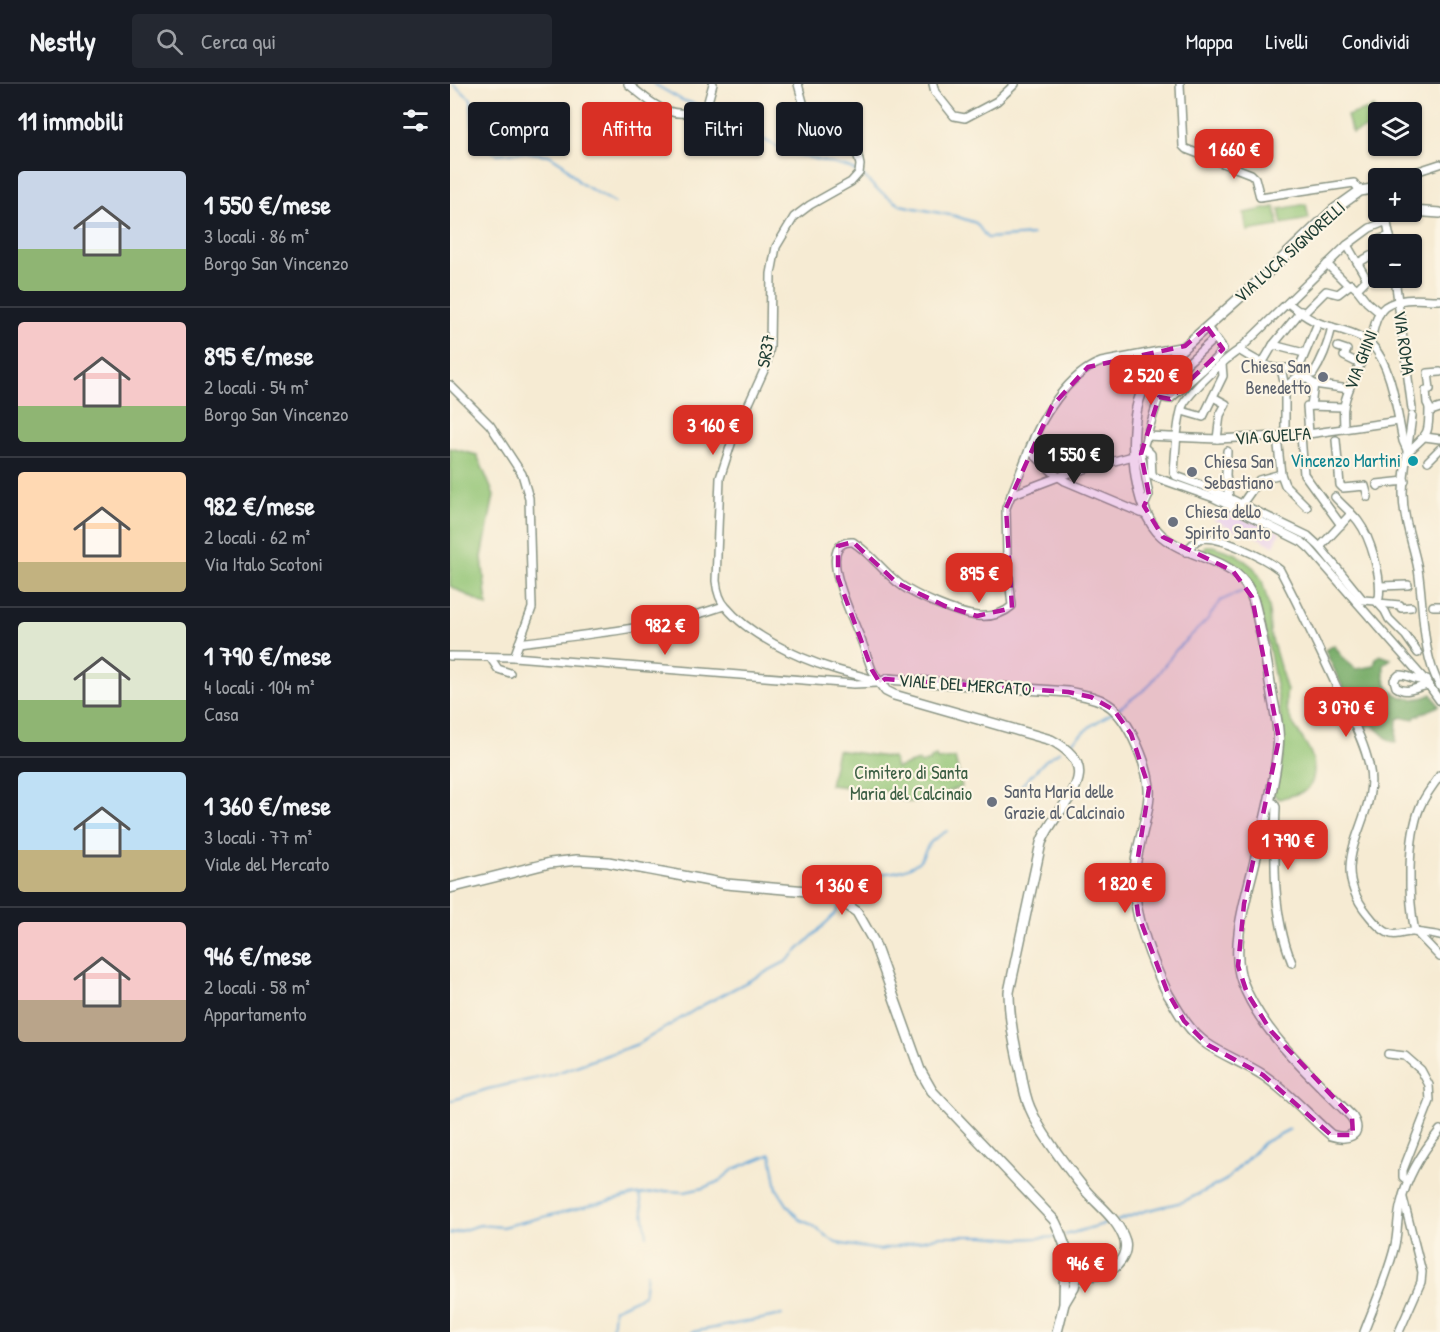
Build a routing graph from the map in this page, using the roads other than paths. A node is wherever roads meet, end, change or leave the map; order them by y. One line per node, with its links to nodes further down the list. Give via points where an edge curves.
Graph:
1 (628, 84): 2 (street, via 648,101 675,114 695,112 707,105)
2 (713, 84)
3 (798, 84): 90 (street, SR37, via 810,116 858,156 859,171 851,182 794,217 776,247 766,366 720,478 716,581)
4 (933, 84): 5 (street, via 954,116 965,118 997,101)
5 (1015, 84)
6 (1180, 84): 10 (street, via 1183,146 1251,174 1260,197 1354,183)
7 (1440, 164): 8 (street)
8 (1422, 170)
9 (1368, 190): 10 (main road, VIA LUCA SIGNORELLI)
10 (1360, 191): 27 (main road, VIA LUCA SIGNORELLI, via 1332,210)
11 (1422, 212): 12 (main road)
12 (1440, 213)
13 (1385, 222): 14 (street)
14 (1347, 245): 16 (street); 17 (street)
15 (1368, 257): 16 (street)
16 (1358, 263): 20 (street, via 1366,278)
17 (1327, 264): 18 (street); 23 (street)
18 (1348, 285): 20 (street); 25 (street, via 1338,294 1326,291)
19 (1396, 288): 22 (street, VIA ROMA)
20 (1357, 289): 24 (street)
21 (1440, 300): 22 (street)
22 (1398, 302): 24 (street, VIA GHINI); 68 (street, VIA ROMA, via 1412,413)
23 (1284, 306): 25 (street); 34 (street)
24 (1380, 312): 30 (street, VIA GHINI)
25 (1302, 313): 26 (street); 31 (street)
26 (1318, 323): 28 (street); 35 (street)
27 (1207, 327): 29 (street); 33 (main road, VIALE DEL MERCATO)
28 (1332, 327): 30 (street); 32 (street)
29 (1215, 338): 46 (street, via 1168,381); 46 (street, via 1223,349 1215,359 1170,399)
30 (1370, 343): 38 (street, VIA GHINI); 53 (street, via 1388,374)
31 (1273, 345): 35 (street); 36 (street)
32 (1332, 345): 38 (street, via 1347,350 1344,356); 39 (street, via 1313,374)
33 (1185, 346): 65 (street, via 1088,367 1052,406); 69 (main road, VIALE DEL MERCATO, via 1146,383 1135,411)
34 (1239, 350): 36 (street); 37 (street)
35 (1304, 353): 39 (street)
36 (1263, 362): 39 (street, via 1270,368 1288,367)
37 (1222, 364): 47 (street, via 1224,374); 52 (street, via 1182,404)
38 (1360, 364): 45 (street, VIA GHINI)
39 (1300, 372): 42 (street); 44 (street)
40 (1440, 372): 50 (street, via 1428,373)
41 (1282, 374): 44 (street)
42 (1314, 384): 45 (street); 48 (street)
43 (450, 385): 92 (street, via 490,425 522,474 529,498 532,608)
44 (1285, 387): 59 (street)
45 (1349, 389): 49 (street, VIA GHINI)
46 (1159, 396): 58 (street)
47 (1213, 397): 52 (street, via 1203,417); 62 (street, via 1226,404 1220,415)
48 (1311, 406): 49 (street); 55 (street, via 1307,406)
49 (1344, 407): 54 (street, VIA GHINI)
50 (1429, 407): 51 (street, via 1431,411); 61 (street)
51 (1440, 408)
52 (1182, 411): 60 (street)
53 (1399, 421): 54 (street, VIA GUELFA); 68 (street)
54 (1344, 429): 56 (street, VIA GUELFA)
55 (1309, 434): 56 (street, VIA GUELFA); 57 (street, VIA GUELFA)
56 (1335, 434): 78 (street, via 1340,485 1365,486)
57 (1301, 435): 59 (street, VIA GUELFA); 84 (street, via 1304,474)
58 (1146, 436): 60 (street, VIA GUELFA); 64 (street)
59 (1281, 436): 62 (street, VIA GUELFA); 72 (street)
60 (1176, 437): 62 (street, VIA GUELFA); 79 (street, via 1176,476)
61 (1425, 437): 63 (street); 68 (street)
62 (1217, 439)
63 (1440, 439)
64 (1143, 446): 82 (street, via 1149,495); 100 (street, via 1151,454 1152,476 1214,498 1283,531 1310,549)
65 (1029, 450): 73 (street); 76 (street)
66 (1438, 450): 70 (street); 71 (street)
67 (1227, 451): 79 (street)
68 (1408, 452): 74 (street, VIA ROMA)
69 (1132, 456): 73 (street); 82 (main road, VIALE DEL MERCATO)
70 (1428, 460)
71 (1440, 462)
72 (1281, 474): 80 (street, via 1259,480); 81 (street, via 1285,485)
73 (1059, 477): 76 (street); 82 (street)
74 (1405, 481): 75 (street); 98 (street, VIA ROMA, via 1405,519 1417,568 1428,653 1435,662)
75 (1378, 486)
76 (1011, 495): 99 (street, via 1006,521 1012,606 995,615 977,616 912,593 853,542 838,546 838,578)
77 (1335, 497): 83 (street)
78 (1368, 497)
79 (1229, 498): 80 (street)
80 (1242, 504): 85 (street, via 1308,536)
81 (1306, 507)
82 (1146, 511): 86 (main road, VIALE DEL MERCATO, via 1157,531)
83 (1350, 512): 84 (street); 88 (street, via 1370,547)
84 (1341, 525): 85 (street)
85 (1320, 547): 89 (street, via 1363,600)
86 (1186, 552): 103 (main road, VIALE DEL MERCATO, via 1233,571 1246,583 1252,597 1278,728); 105 (street, via 1197,541 1208,539 1247,550 1280,570 1326,662 1370,769 1371,791 1350,860 1354,890 1364,909 1386,932)
87 (1408, 585): 88 (street)
88 (1381, 586): 89 (street)
89 (1378, 601): 91 (street); 93 (street)
90 (724, 606): 92 (street, via 646,626); 99 (street, via 786,650)
91 (1411, 607)
92 (519, 643): 96 (street)
93 (1418, 653)
94 (450, 656): 95 (street)
95 (490, 657): 96 (street); 97 (street, via 498,669)
96 (514, 657): 99 (street)
97 (510, 673)
98 (1438, 679): 100 (street)
99 (880, 683): 103 (main road, VIALE DEL MERCATO, via 888,679 1068,693 1091,697 1114,710 1131,734 1149,788 1135,860 1135,896 1152,956 1167,991 1184,1021 1200,1038 1263,1075 1331,1135 1346,1138 1353,1135 1356,1123 1271,1031 1247,993 1239,966 1244,904); 115 (main road, VIALE DEL MERCATO, via 894,694 1051,740 1064,747 1075,761 1076,790 1041,843 1009,992 1009,1012 1026,1098 1036,1121 1086,1191 1111,1215 1125,1242 1125,1251 1115,1268)
100 (1426, 683): 101 (street)
101 (1440, 701)
102 (1440, 776): 105 (street, via 1419,809 1414,838 1410,892)
103 (1269, 802): 108 (street, via 1276,807 1277,898 1284,944)
104 (450, 888): 113 (main road, via 577,860 726,884 834,896 865,922 920,1070 932,1091 1044,1208)
105 (1417, 933): 106 (street); 107 (street)
106 (1440, 936)
107 (1440, 957)
108 (1292, 963)
109 (1388, 1054): 111 (street, via 1405,1056 1421,1070 1429,1085 1430,1101 1403,1170)
110 (1440, 1130): 111 (street)
111 (1408, 1181): 112 (street)
112 (1403, 1197): 118 (street, via 1389,1269); 119 (street, via 1422,1272)
113 (1065, 1242): 114 (main road); 116 (main road)
114 (1078, 1272): 115 (main road); 116 (main road, via 1070,1281)
115 (1096, 1275): 116 (main road, VIALE DEL MERCATO)
116 (1066, 1298): 117 (main road)
117 (1057, 1332)
118 (1364, 1332)
119 (1399, 1332)

